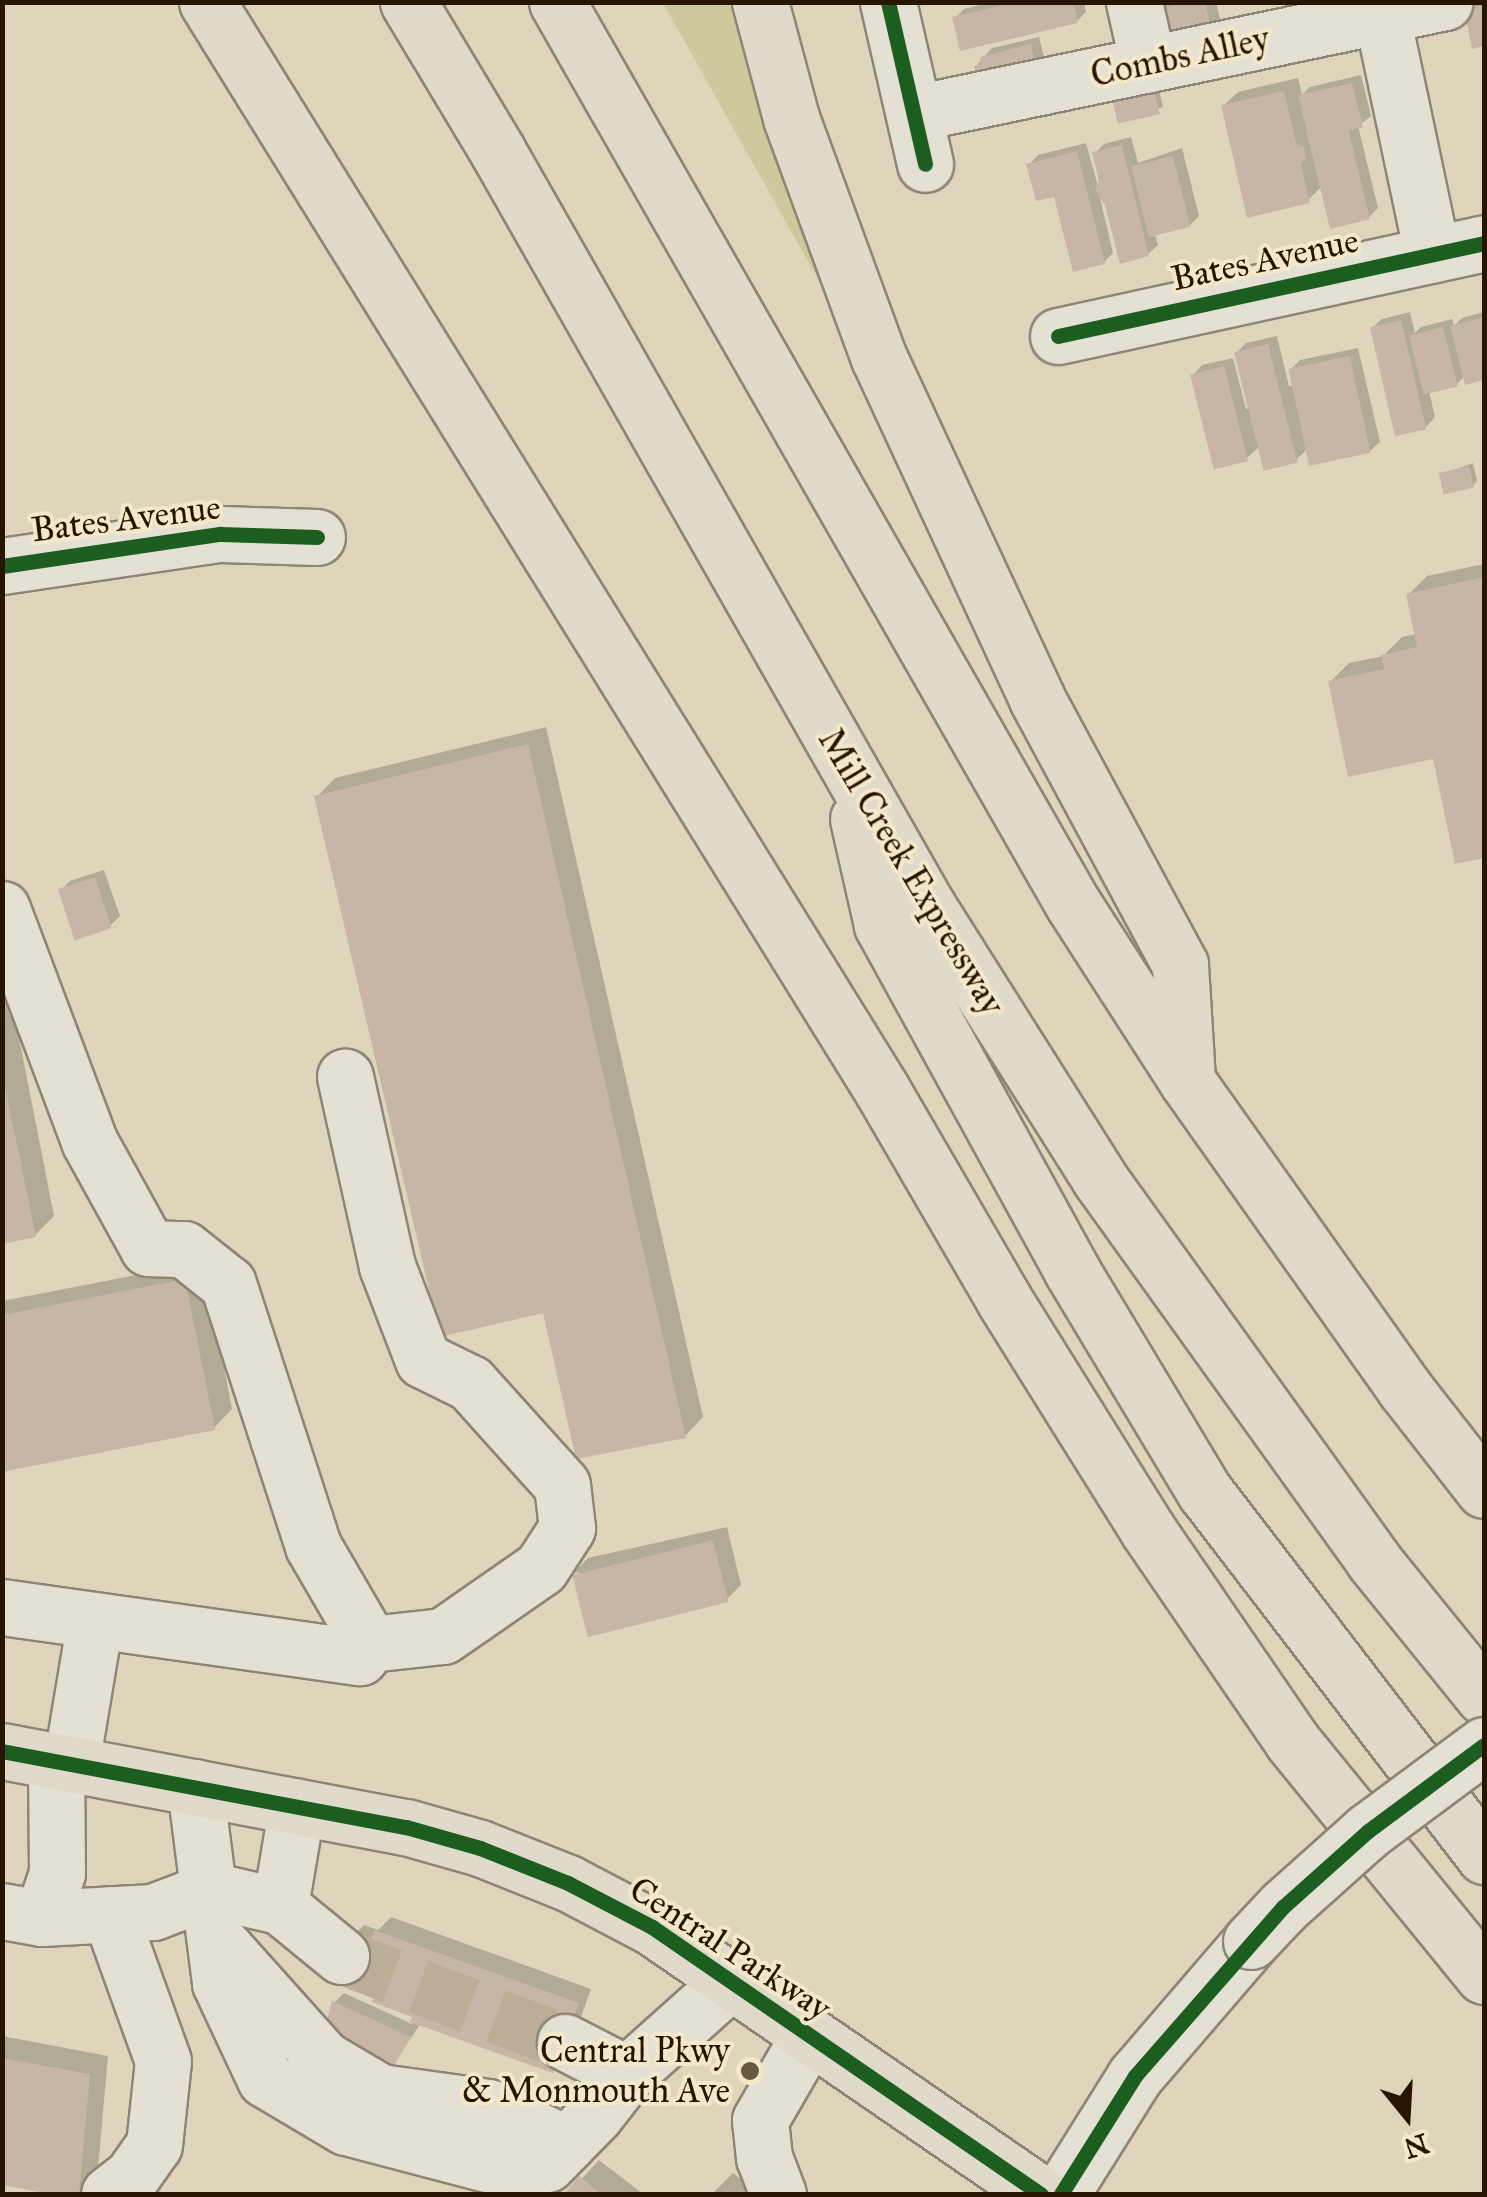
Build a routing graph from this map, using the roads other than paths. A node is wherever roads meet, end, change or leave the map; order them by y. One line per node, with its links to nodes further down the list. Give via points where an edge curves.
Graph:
1 (207, 2): 34 (main road, via 1147,1530 1292,1740)
2 (408, 2): 14 (main road, Mill Creek Expressway)
3 (557, 2): 17 (main road, via 992,766)
4 (760, 2): 17 (main road, via 791,118 879,358 1037,699 1180,965)
5 (888, 2): 9 (street, Combs Alley, via 920,138)
6 (1134, 2): 9 (street)
7 (1445, 2): 8 (street, Combs Alley)
8 (1380, 9): 9 (street, Combs Alley); 10 (street)
9 (1148, 64)
10 (1458, 249): 11 (street, Bates Avenue)
11 (1058, 336)
12 (317, 537): 13 (street, Bates Avenue, via 220,534)
13 (2, 566)
14 (846, 767): 22 (main road, Mill Creek Expressway, via 1099,1178 1372,1560); 28 (main road, via 882,925 1072,1271 1205,1492)
15 (2, 909): 21 (street, via 89,1142 148,1248 184,1249 228,1284 313,1546)
16 (345, 1076): 21 (street, via 387,1266 422,1360 470,1383 562,1485 567,1528 541,1568 443,1636)
17 (1187, 1081): 18 (main road)
18 (1484, 1490)
19 (2, 1608): 20 (street)
20 (95, 1621): 21 (street, via 360,1657); 25 (street)
21 (370, 1644)
22 (1484, 1697)
23 (1484, 1745): 42 (street, bridge, via 1368,1831 1282,1906 1135,2076)
24 (2, 1751): 25 (main road, Central Parkway)
25 (64, 1763): 26 (main road, Central Parkway); 30 (street, via 57,1872)
26 (194, 1787): 27 (main road, Central Parkway); 32 (street)
27 (297, 1806): 29 (street); 35 (main road, Central Parkway, via 480,1848 568,1882 652,1927)
28 (1484, 1856)
29 (280, 1906): 32 (street); 33 (street)
30 (22, 1914): 31 (street)
31 (110, 1914): 32 (street); 39 (street, via 163,2061 154,2144 132,2176)
32 (213, 1914): 38 (street, via 220,1983 266,2079 346,2127 502,2168 547,2164)
33 (341, 1956)
34 (1484, 1976)
35 (731, 1981): 36 (main road, Central Parkway); 38 (street)
36 (808, 2035): 40 (street, via 760,2120 764,2158); 41 (main road, Central Parkway)
37 (565, 2042): 38 (street)
38 (627, 2074)
39 (108, 2194)
40 (778, 2194)
41 (1041, 2194)
42 (1061, 2194)

